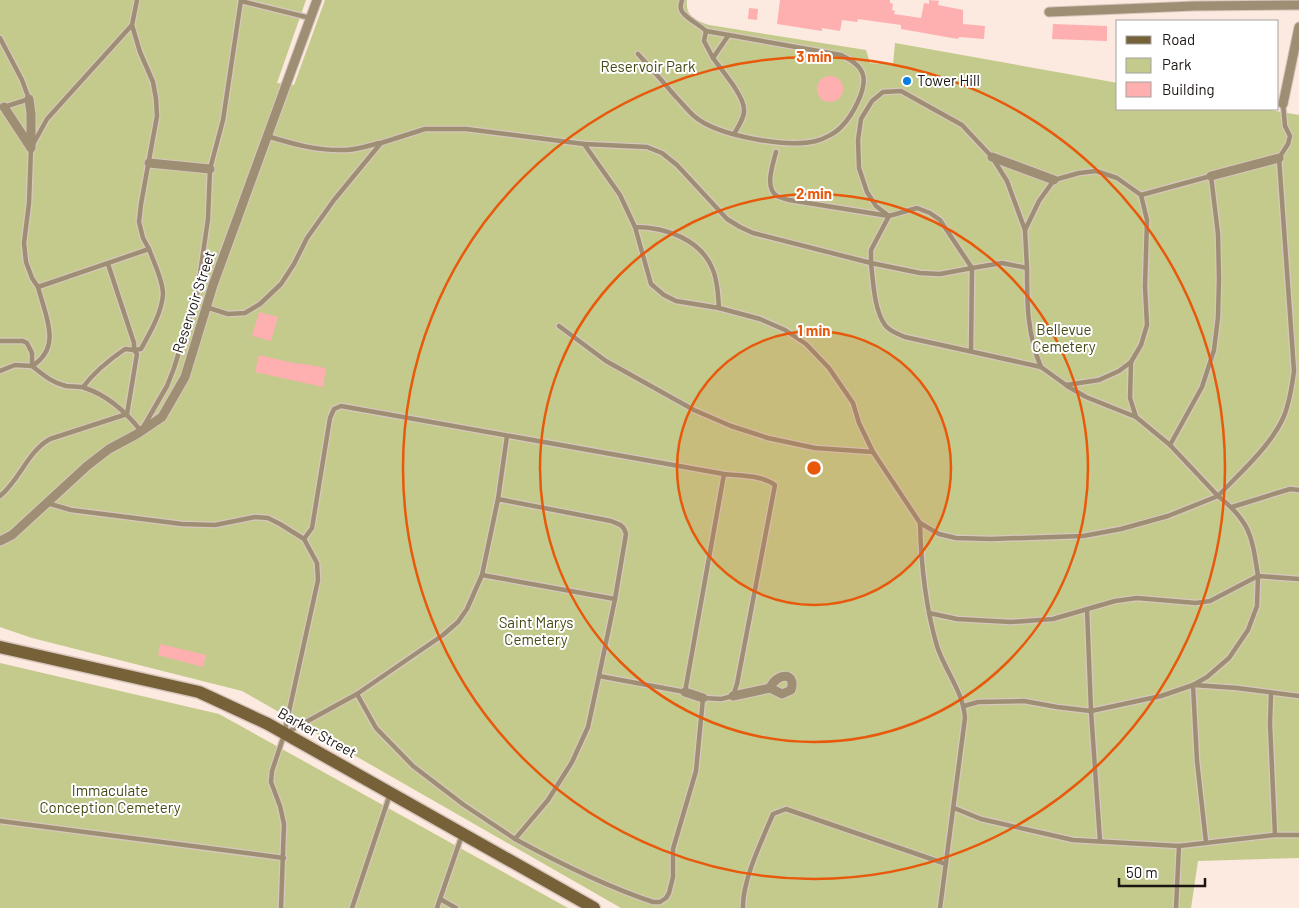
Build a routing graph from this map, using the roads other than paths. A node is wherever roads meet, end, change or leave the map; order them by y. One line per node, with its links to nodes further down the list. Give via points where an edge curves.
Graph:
1 (137, 0): 9 (lane)
2 (241, 0): 8 (lane); 29 (lane, via 223,120)
3 (317, 0): 8 (street, Reservoir Street)
4 (682, 0): 11 (lane, via 684,15)
5 (1194, 3): 6 (street); 7 (street)
6 (1299, 5)
7 (1049, 12)
8 (310, 18): 21 (street, Reservoir Street)
9 (132, 24): 24 (lane, via 47,119); 28 (lane, via 156,99 157,116)
10 (1299, 27): 16 (street)
11 (706, 31): 12 (lane); 15 (lane, via 704,41)
12 (728, 36): 15 (lane); 20 (lane, via 841,55 858,66 864,83 852,114 842,127 828,136 815,141 766,141)
13 (0, 38): 17 (lane)
14 (638, 54): 20 (lane, via 694,117)
15 (713, 58): 20 (lane, via 742,99 744,110)
16 (1295, 61): 18 (street)
17 (28, 99): 19 (lane); 24 (street)
18 (1283, 104): 27 (lane, via 1285,126 1290,136)
19 (2, 107): 24 (street)
20 (734, 134)
21 (267, 136): 22 (lane, via 319,150 346,150); 42 (street, Reservoir Street)
22 (381, 143): 23 (lane, via 425,129 458,129); 42 (lane, via 307,238 281,284 260,304 245,313 228,314)
23 (584, 144): 34 (lane, via 620,195); 37 (lane, via 647,147 662,153 726,219 740,227)
24 (31, 148): 41 (lane, via 24,243 26,262)
25 (776, 152): 33 (lane, via 770,179 776,196)
26 (992, 157): 31 (street); 33 (lane, via 962,125 901,91 883,92 872,101 861,119 859,168 876,206); 35 (lane, via 1006,180)
27 (1279, 158): 30 (street); 63 (lane, via 1294,371 1290,396 1274,433)
28 (149, 163): 29 (street); 36 (lane, via 139,222)
29 (210, 168): 56 (lane, via 208,219 197,294 167,386)
30 (1210, 176): 32 (lane); 58 (lane, via 1218,234 1218,317 1214,350 1202,387)
31 (1054, 180): 32 (lane, via 1096,170 1117,178); 35 (lane)
32 (1142, 195): 48 (lane, via 1147,220 1147,325)
33 (890, 216): 37 (lane, via 871,250); 39 (lane, via 917,208 930,212 940,220)
34 (635, 228): 43 (lane, via 651,284 676,301); 43 (lane, via 652,227 673,233 686,239 704,255 717,284)
35 (1025, 230): 40 (lane)
36 (149, 249): 38 (lane); 46 (lane, via 163,294 141,349)
37 (871, 263): 39 (lane, via 940,274); 47 (lane, via 879,311 885,325 905,337)
38 (108, 264): 41 (lane); 46 (lane)
39 (972, 268): 40 (lane, via 1002,263); 47 (lane)
40 (1026, 268): 50 (lane, via 1028,323 1033,349)
41 (38, 287): 49 (lane, via 50,332 50,345 40,361)
42 (206, 307): 56 (street, Reservoir Street, via 185,377 162,417)
43 (719, 308): 59 (lane, via 760,319 806,344 829,368 853,403)
44 (559, 326): 59 (lane, via 606,360 694,410 731,426 815,448)
45 (0, 341): 49 (lane, via 28,343)
46 (134, 350): 53 (lane, via 125,349 107,361); 54 (lane, via 137,354)
47 (971, 351): 50 (lane)
48 (1131, 362): 52 (lane, via 1100,380); 55 (lane, via 1130,398)
49 (32, 366): 51 (lane, via 14,365); 53 (lane, via 50,380)
50 (1041, 367): 52 (lane)
51 (0, 371)
52 (1066, 386): 55 (lane)
53 (83, 387): 54 (lane, via 99,393)
54 (127, 414): 56 (lane); 62 (lane, via 43,443)
55 (1136, 417): 58 (lane)
56 (141, 431): 65 (street, Reservoir Street, via 86,466)
57 (508, 436): 60 (lane); 64 (lane); 68 (lane, via 341,406 334,409 312,528)
58 (1170, 444): 63 (lane)
59 (874, 452): 67 (lane)
60 (724, 474): 80 (lane); 83 (lane, via 755,478 775,485)
61 (1299, 490): 66 (lane, via 1290,489)
62 (0, 496)
63 (1218, 496): 66 (lane); 67 (lane, via 1168,516 1083,536 956,538 939,534)
64 (498, 499): 70 (lane); 73 (lane, via 611,521 625,528)
65 (46, 503): 68 (lane, via 71,510 182,524 215,526 255,517 268,518); 69 (street, Reservoir Street, via 12,535)
66 (1232, 507): 71 (lane, via 1246,523)
67 (920, 523): 75 (lane, via 924,593)
68 (304, 539): 88 (lane, via 317,563 318,580)
69 (0, 541)
70 (482, 575): 73 (lane); 81 (lane, via 458,622)
71 (1258, 576): 72 (lane); 74 (lane, via 1210,601 1137,598); 78 (lane, via 1257,606 1248,630 1229,658)
72 (1299, 579)
73 (615, 599): 77 (lane)
74 (1087, 608): 75 (lane, via 1053,619 1011,622); 87 (lane)
75 (929, 614): 86 (lane, via 938,647)
76 (0, 647): 88 (main road, Barker Street, via 200,692)
77 (599, 676): 80 (lane); 95 (lane, via 588,727 572,762 548,800)
78 (1193, 685): 82 (lane); 87 (lane, via 1161,696); 97 (lane)
79 (770, 688): 83 (street)
80 (685, 692): 85 (street)
81 (356, 694): 88 (lane); 95 (lane, via 376,728 413,766)
82 (1271, 694): 84 (lane); 94 (lane)
83 (733, 696): 85 (lane)
84 (1299, 696)
85 (703, 698): 95 (lane, via 696,771 673,848 670,893 666,898 653,902 629,894)
86 (964, 706): 87 (lane, via 978,702 1024,701); 90 (lane)
87 (1091, 711): 96 (lane)
88 (284, 734): 89 (main road, Barker Street); 99 (lane, via 272,771 284,824)
89 (390, 793): 92 (main road, Barker Street); 103 (lane)
90 (954, 808): 96 (lane, via 1020,829 1073,840); 100 (lane)
91 (0, 821): 99 (lane)
92 (463, 834): 101 (lane); 106 (main road, Barker Street)
93 (1299, 835): 94 (lane)
94 (1275, 836): 97 (lane)
95 (515, 838)
96 (1100, 841): 98 (lane)
97 (1206, 842): 98 (lane)
98 (1180, 846): 109 (lane)
99 (284, 858): 102 (lane)
100 (946, 864): 107 (lane, via 786,809 773,814 742,897); 108 (lane)
101 (440, 899): 104 (lane); 105 (lane)
102 (281, 908)
103 (352, 908)
104 (437, 908)
105 (456, 908)
106 (594, 908)
107 (742, 908)
108 (940, 908)
109 (1176, 908)

